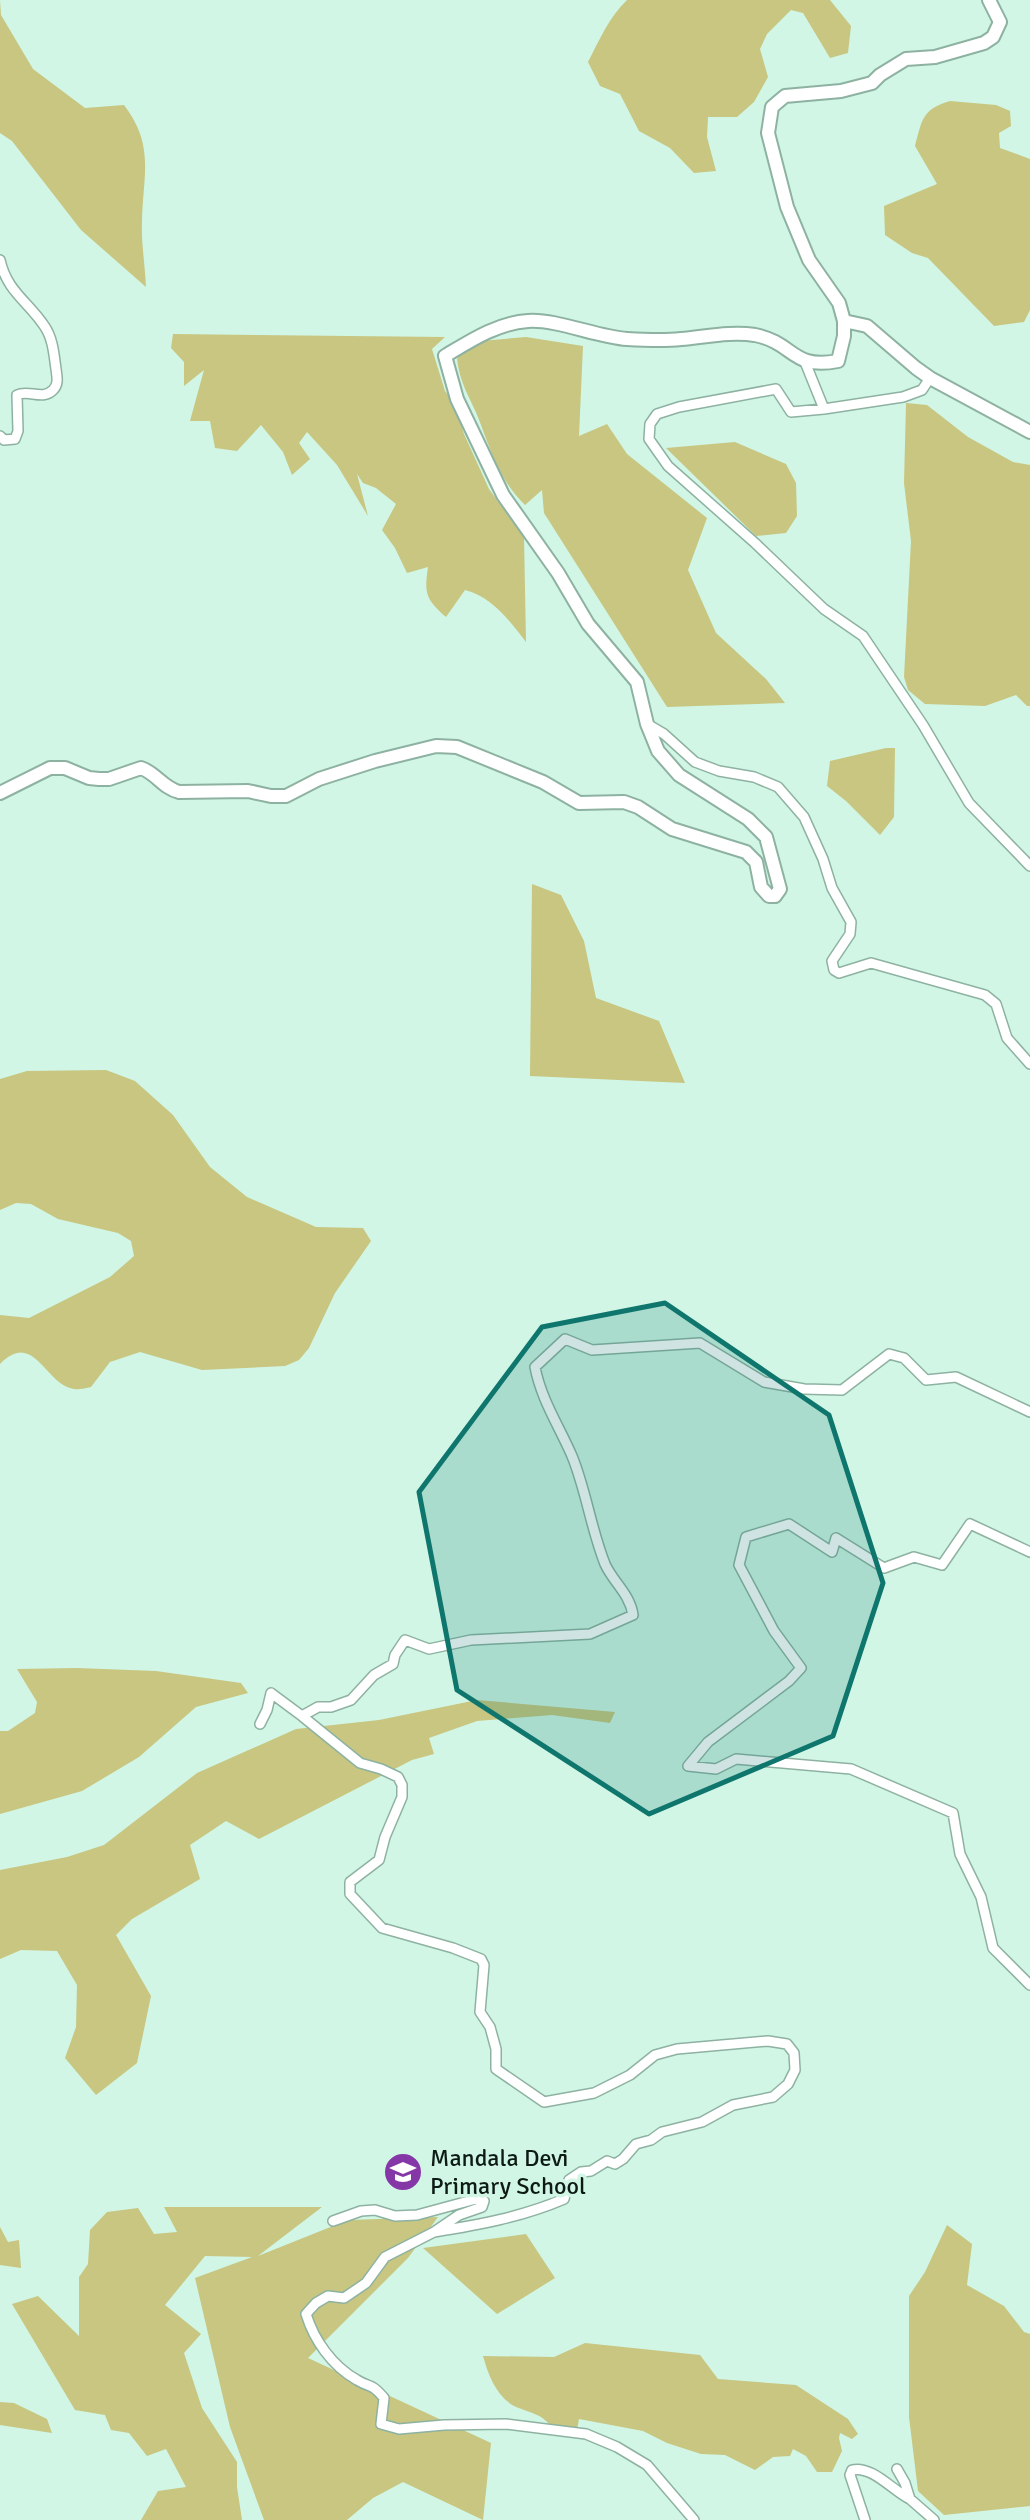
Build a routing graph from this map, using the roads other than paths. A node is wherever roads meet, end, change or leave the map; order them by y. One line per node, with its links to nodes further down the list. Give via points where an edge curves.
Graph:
1 (989, 0): 3 (main road, via 1000,22 993,37 984,43 935,57 906,59 872,83 785,96 772,107 768,133 787,207 809,260 839,303)
2 (0, 260): 8 (street, via 10,285 47,329 58,379 43,396 17,396 15,439)
3 (844, 321): 4 (main road, via 838,361); 5 (main road, via 867,327)
4 (805, 362): 6 (street); 9 (main road, via 779,342 754,335 625,339 528,321 492,330 445,356 457,399 503,495 588,624 637,682)
5 (930, 378): 6 (street, via 922,390 903,397); 7 (main road)
6 (824, 409): 11 (street, via 791,412 776,388 657,414 650,424 649,439 668,466 824,609 863,636 969,803)
7 (1030, 432)
8 (0, 436)
9 (647, 724): 10 (main road, via 658,751 678,775 748,819 766,837 780,889 775,896 761,887 756,862 746,852 672,830 631,804 579,803 542,782 457,747 436,746 375,761 319,779 286,796 248,791 179,792 141,768 99,779 58,767); 12 (street, via 695,762 778,787 804,817 851,922 850,934 832,961 834,970 839,973 871,963 985,995 996,1004 1007,1038)
10 (0, 793)
11 (1030, 866)
12 (1030, 1064)
13 (1030, 1412): 15 (street, via 956,1377 926,1380 904,1358 889,1354 842,1390 804,1389 764,1382 700,1343 592,1350 565,1339 535,1367 539,1388 573,1458 607,1567 631,1602 633,1615 590,1634 471,1640 429,1649 405,1640 393,1664 374,1675 351,1700 318,1707)
14 (1030, 1552): 17 (street, via 970,1524 942,1565 914,1557 884,1568 836,1538 832,1552 789,1524 746,1537 739,1565 774,1631 801,1668 708,1742 688,1766 716,1769 736,1759 851,1769 953,1813 960,1854 981,1898 993,1948)
15 (302, 1716): 16 (street, via 271,1693); 19 (street, via 360,1763 398,1777 402,1797 379,1860 350,1882 350,1894 382,1928 481,1959 480,2012 490,2027 496,2069 519,2087 544,2102 557,2101 594,2092 630,2075 654,2055 677,2049 768,2041 787,2045 794,2053 795,2070 773,2097 733,2105 702,2122 636,2144 615,2164 607,2161 569,2180 564,2199 538,2210)
16 (260, 1724)
17 (1030, 1985)
18 (333, 2221): 19 (street, via 361,2211 417,2215 476,2199 484,2201 482,2207 459,2215)
19 (434, 2232): 22 (street, via 386,2257 366,2283 344,2298 328,2297 306,2314 312,2334 327,2354 384,2399 381,2424 399,2429 506,2424 586,2434 647,2465)
20 (897, 2469): 21 (street)
21 (910, 2500): 23 (street, via 870,2473 852,2470); 24 (street)
22 (694, 2520)
23 (865, 2520)
24 (934, 2520)

